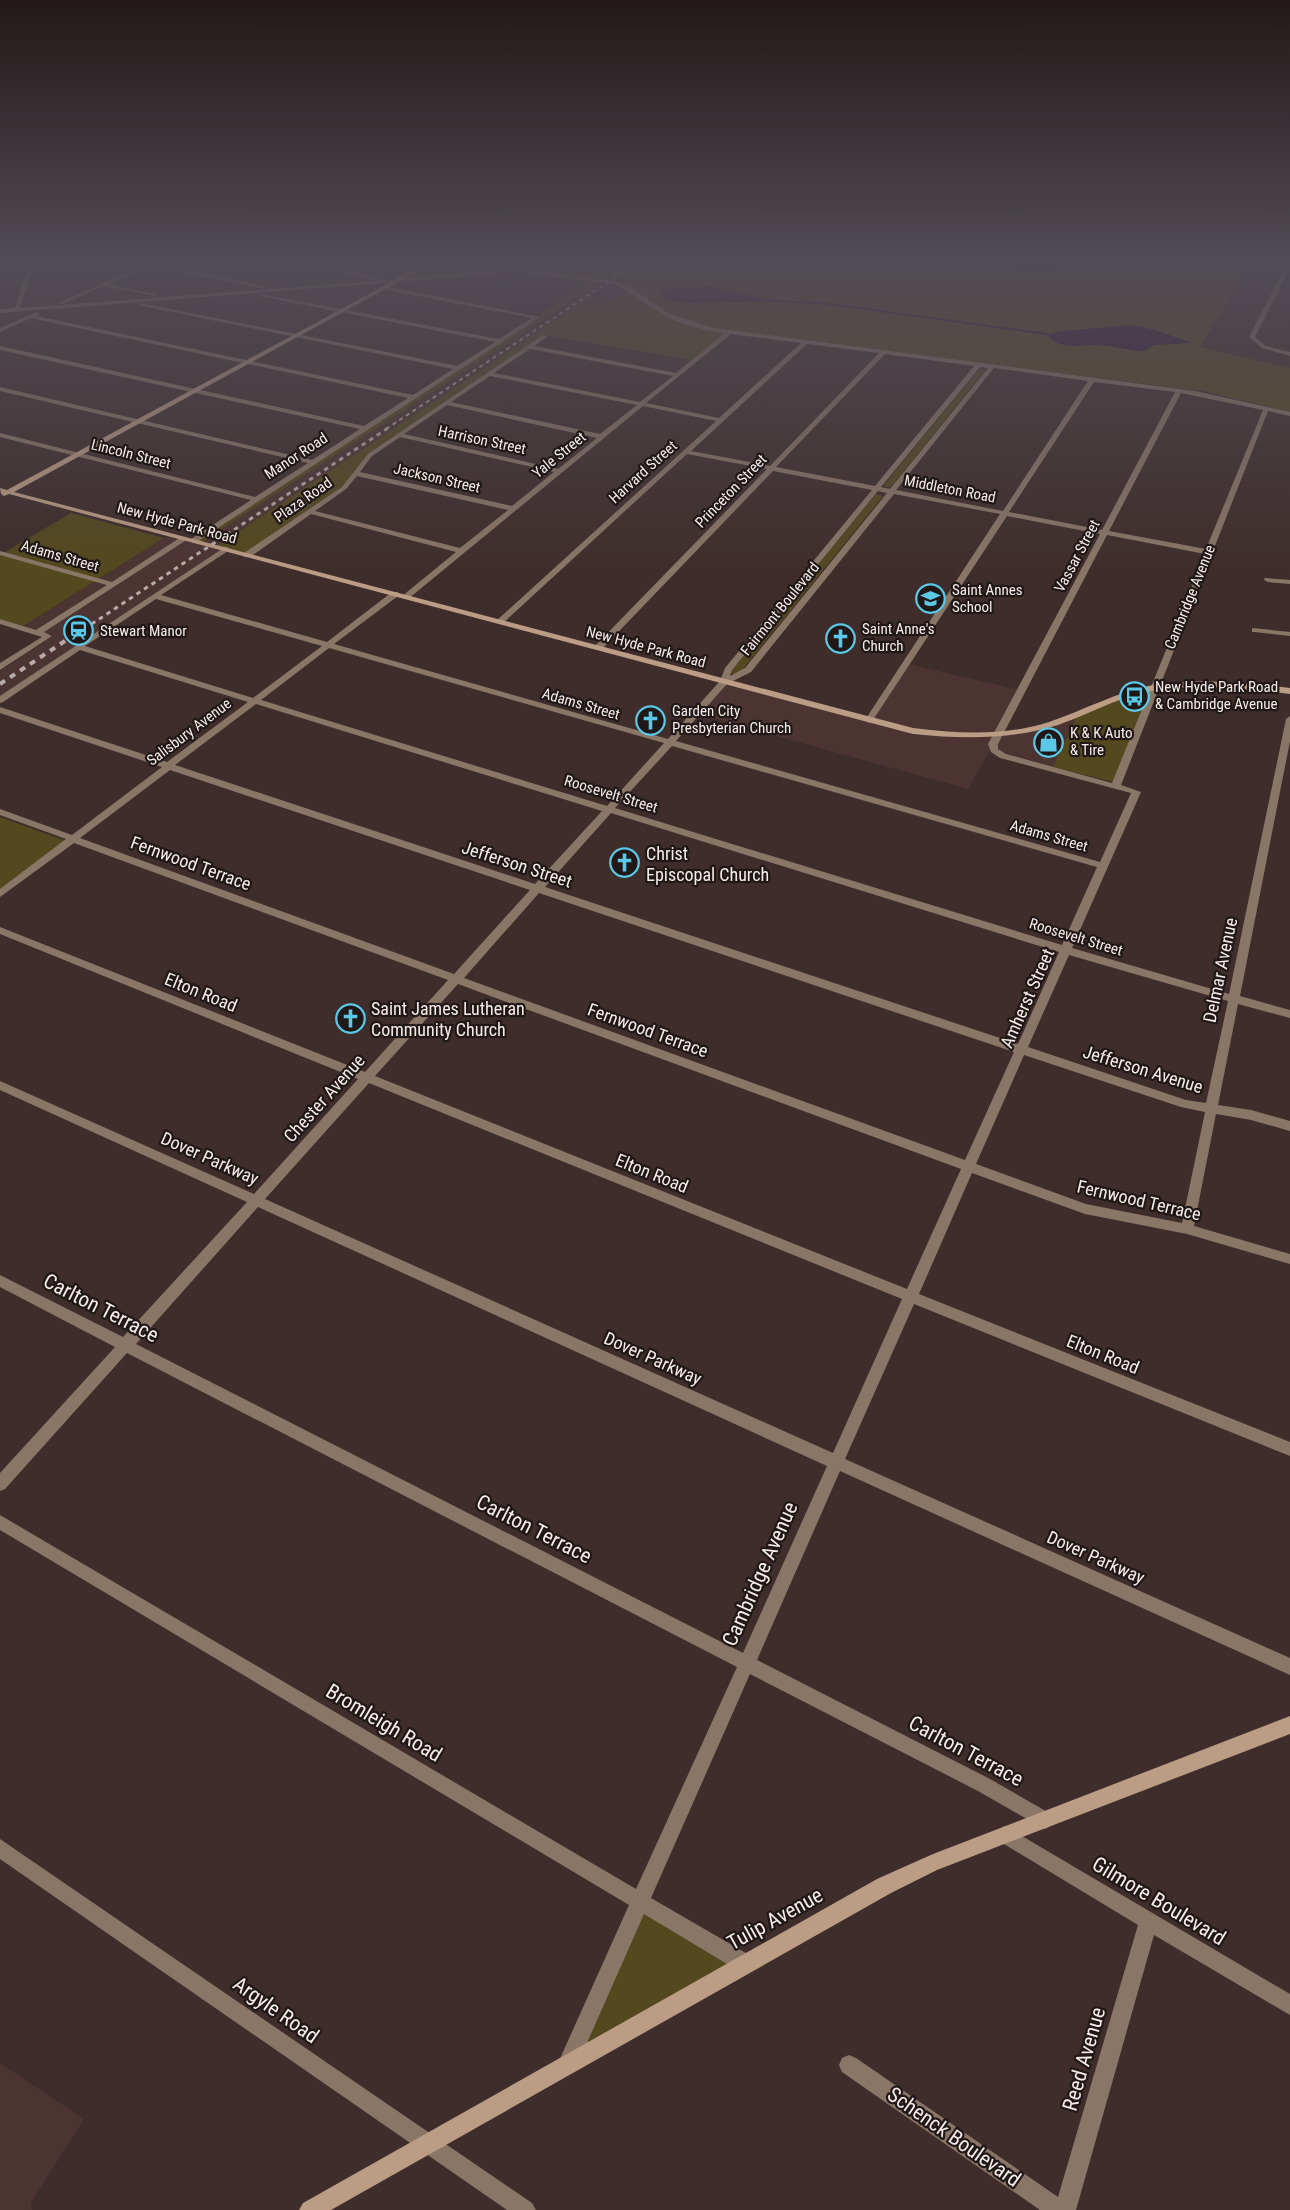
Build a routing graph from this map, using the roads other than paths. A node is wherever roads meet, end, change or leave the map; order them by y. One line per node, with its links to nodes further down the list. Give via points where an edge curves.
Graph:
1 (82, 366): 19 (street)
2 (239, 366): 19 (main road)
3 (267, 366): 21 (street)
4 (449, 366): 14 (street)
5 (461, 366): 14 (street, Manor Road)
6 (501, 366): 15 (street, Plaza Road)
7 (631, 366): 16 (street)
8 (689, 366): 16 (street, Yale Street)
9 (780, 366): 26 (street, Harvard Street)
10 (870, 366): 35 (street, Princeton Street)
11 (977, 366): 38 (street, Fairmont Boulevard)
12 (986, 366): 13 (street)
13 (992, 367): 17 (street); 40 (street, Fairmont Boulevard)
14 (458, 368): 21 (street, Manor Road)
15 (490, 374): 22 (street, Plaza Road); 23 (street)
16 (678, 375): 23 (street, Yale Street)
17 (1092, 380): 20 (street); 44 (street)
18 (0, 389): 27 (street)
19 (194, 391): 27 (main road); 28 (street)
20 (1179, 391): 24 (street); 45 (street, Vassar Street)
21 (413, 397): 28 (street, Manor Road)
22 (445, 403): 30 (street, Plaza Road); 31 (street)
23 (642, 404): 26 (street); 31 (street, Yale Street)
24 (1266, 409): 25 (street); 49 (street, Cambridge Avenue)
25 (1290, 414)
26 (721, 420): 32 (street, Harvard Street)
27 (138, 421): 33 (main road); 34 (street)
28 (364, 428): 34 (street, Manor Road)
29 (0, 435): 33 (street, Lincoln Street)
30 (398, 435): 36 (street, Harrison Street); 37 (street, Plaza Road, via 366,459)
31 (603, 436): 36 (street, Yale Street)
32 (686, 452): 35 (street, Middleton Road); 58 (street, Harvard Street)
33 (77, 454): 39 (main road); 41 (street, Lincoln Street)
34 (312, 462): 41 (street, Manor Road)
35 (772, 468): 38 (street, Middleton Road); 64 (street, Princeton Street)
36 (560, 471): 42 (street, Yale Street)
37 (355, 473): 42 (street, Jackson Street); 43 (street, Plaza Road, via 344,488)
38 (877, 489): 40 (street, Middleton Road); 66 (street, Fairmont Boulevard, via 728,670)
39 (2, 492): 46 (main road, New Hyde Park Road)
40 (892, 492): 44 (street, Middleton Road); 66 (street, Fairmont Boulevard, via 748,670)
41 (256, 499): 46 (street, Manor Road)
42 (514, 509): 48 (street, Yale Street)
43 (310, 512): 48 (street); 51 (street, Plaza Road)
44 (1005, 513): 45 (street, Middleton Road); 72 (street)
45 (1104, 532): 49 (street, Middleton Road); 73 (street, Vassar Street)
46 (188, 540): 47 (main road, New Hyde Park Road); 54 (street, Manor Road)
47 (225, 549): 51 (main road, New Hyde Park Road); 56 (street)
48 (463, 551): 55 (street, Yale Street)
49 (1208, 552): 67 (street, Cambridge Avenue)
50 (0, 553): 54 (street, Adams Street)
51 (247, 555): 55 (main road, New Hyde Park Road)
52 (1268, 580): 53 (street)
53 (1290, 582)
54 (112, 584): 60 (street, Manor Road)
55 (400, 596): 58 (main road, New Hyde Park Road); 62 (street, Salisbury Avenue)
56 (156, 597): 62 (street, Adams Street); 63 (street)
57 (0, 621): 60 (street)
58 (499, 622): 64 (main road, New Hyde Park Road)
59 (1256, 630): 61 (street)
60 (37, 633): 65 (street, via 48,636)
61 (1290, 634)
62 (328, 646): 69 (street, Salisbury Avenue); 74 (street, Adams Street)
63 (80, 647): 69 (street, Roosevelt Street); 70 (street)
64 (598, 648): 66 (main road, New Hyde Park Road)
65 (0, 667)
66 (724, 682): 72 (main road, New Hyde Park Road); 74 (street, Chester Avenue)
67 (1153, 688): 68 (main road, New Hyde Park Road, via 1213,683); 73 (main road, New Hyde Park Road, via 1114,698 1050,724); 77 (street, Cambridge Avenue)
68 (1290, 691)
69 (256, 700): 75 (street, Salisbury Avenue); 78 (street, Roosevelt Street)
70 (1, 706): 75 (street, Jefferson Street)
71 (1290, 719): 76 (street, Delmar Avenue)
72 (869, 720): 73 (main road, New Hyde Park Road, via 945,735)
73 (999, 734): 77 (street, via 994,750 1003,756)
74 (669, 743): 78 (street, Chester Avenue); 81 (street, Adams Street)
75 (170, 765): 80 (street, Salisbury Avenue); 82 (street, Jefferson Street)
76 (1283, 780): 87 (street, Delmar Avenue)
77 (1116, 785): 81 (street, Amherst Street, via 1136,792)
78 (609, 809): 82 (street, Chester Avenue); 85 (street, Roosevelt Street)
79 (0, 812): 80 (street, Fernwood Terrace)
80 (73, 839): 83 (street, Salisbury Avenue); 86 (street, Fernwood Terrace)
81 (1104, 866): 85 (street, Amherst Street)
82 (538, 888): 86 (street, Chester Avenue); 89 (street, Jefferson Street)
83 (0, 894)
84 (0, 930): 90 (street, Elton Road)
85 (1066, 949): 87 (street, Roosevelt Street); 89 (street, Amherst Street)
86 (456, 979): 90 (street, Chester Avenue); 95 (street, Fernwood Terrace)
87 (1232, 998): 88 (street, Roosevelt Street); 93 (street, Delmar Avenue)
88 (1290, 1014)
89 (1022, 1050): 92 (street, Amherst Street); 93 (street, Jefferson Avenue, via 1185,1104)
90 (367, 1078): 96 (street, Chester Avenue); 100 (street, Elton Road)
91 (0, 1085): 96 (street, Dover Parkway)
92 (997, 1105): 95 (street, Cambridge Avenue)
93 (1210, 1108): 94 (street, Jefferson Avenue); 97 (street, Delmar Avenue)
94 (1290, 1126)
95 (969, 1166): 97 (street, Fernwood Terrace, via 1085,1209); 100 (street, Cambridge Avenue)
96 (256, 1200): 101 (street, Chester Avenue); 103 (street, Dover Parkway)
97 (1187, 1229): 98 (street, Fernwood Terrace)
98 (1290, 1259)
99 (0, 1281): 101 (street, Carlton Terrace)
100 (911, 1297): 102 (street, Elton Road); 103 (street, Cambridge Avenue)
101 (125, 1345): 104 (street, Chester Avenue); 106 (street, Carlton Terrace)
102 (1290, 1449)
103 (837, 1462): 106 (street, Cambridge Avenue); 107 (street, Dover Parkway)
104 (0, 1484)
105 (0, 1522): 112 (street, Bromleigh Road)
106 (747, 1663): 109 (street, Carlton Terrace); 112 (street, Cambridge Avenue)
107 (1290, 1667)
108 (1289, 1726): 109 (main road, Tulip Avenue)
109 (1045, 1820): 110 (main road, Tulip Avenue)
110 (1005, 1835): 113 (street, Gilmore Boulevard); 114 (main road, Tulip Avenue, via 884,1886)
111 (0, 1848): 118 (street, Argyle Road)
112 (641, 1900): 114 (street, Bromleigh Road); 116 (street, Cambridge Avenue)
113 (1149, 1921): 115 (street, Gilmore Boulevard); 122 (street, Reed Avenue)
114 (744, 1964): 116 (main road, Tulip Avenue)
115 (1290, 2006)
116 (567, 2064): 118 (main road, Tulip Avenue)
117 (849, 2065): 121 (street, Schenck Boulevard)
118 (427, 2143): 119 (main road, Tulip Avenue); 120 (street, Argyle Road)
119 (310, 2210)
120 (525, 2210)
121 (1058, 2210)
122 (1065, 2210)

